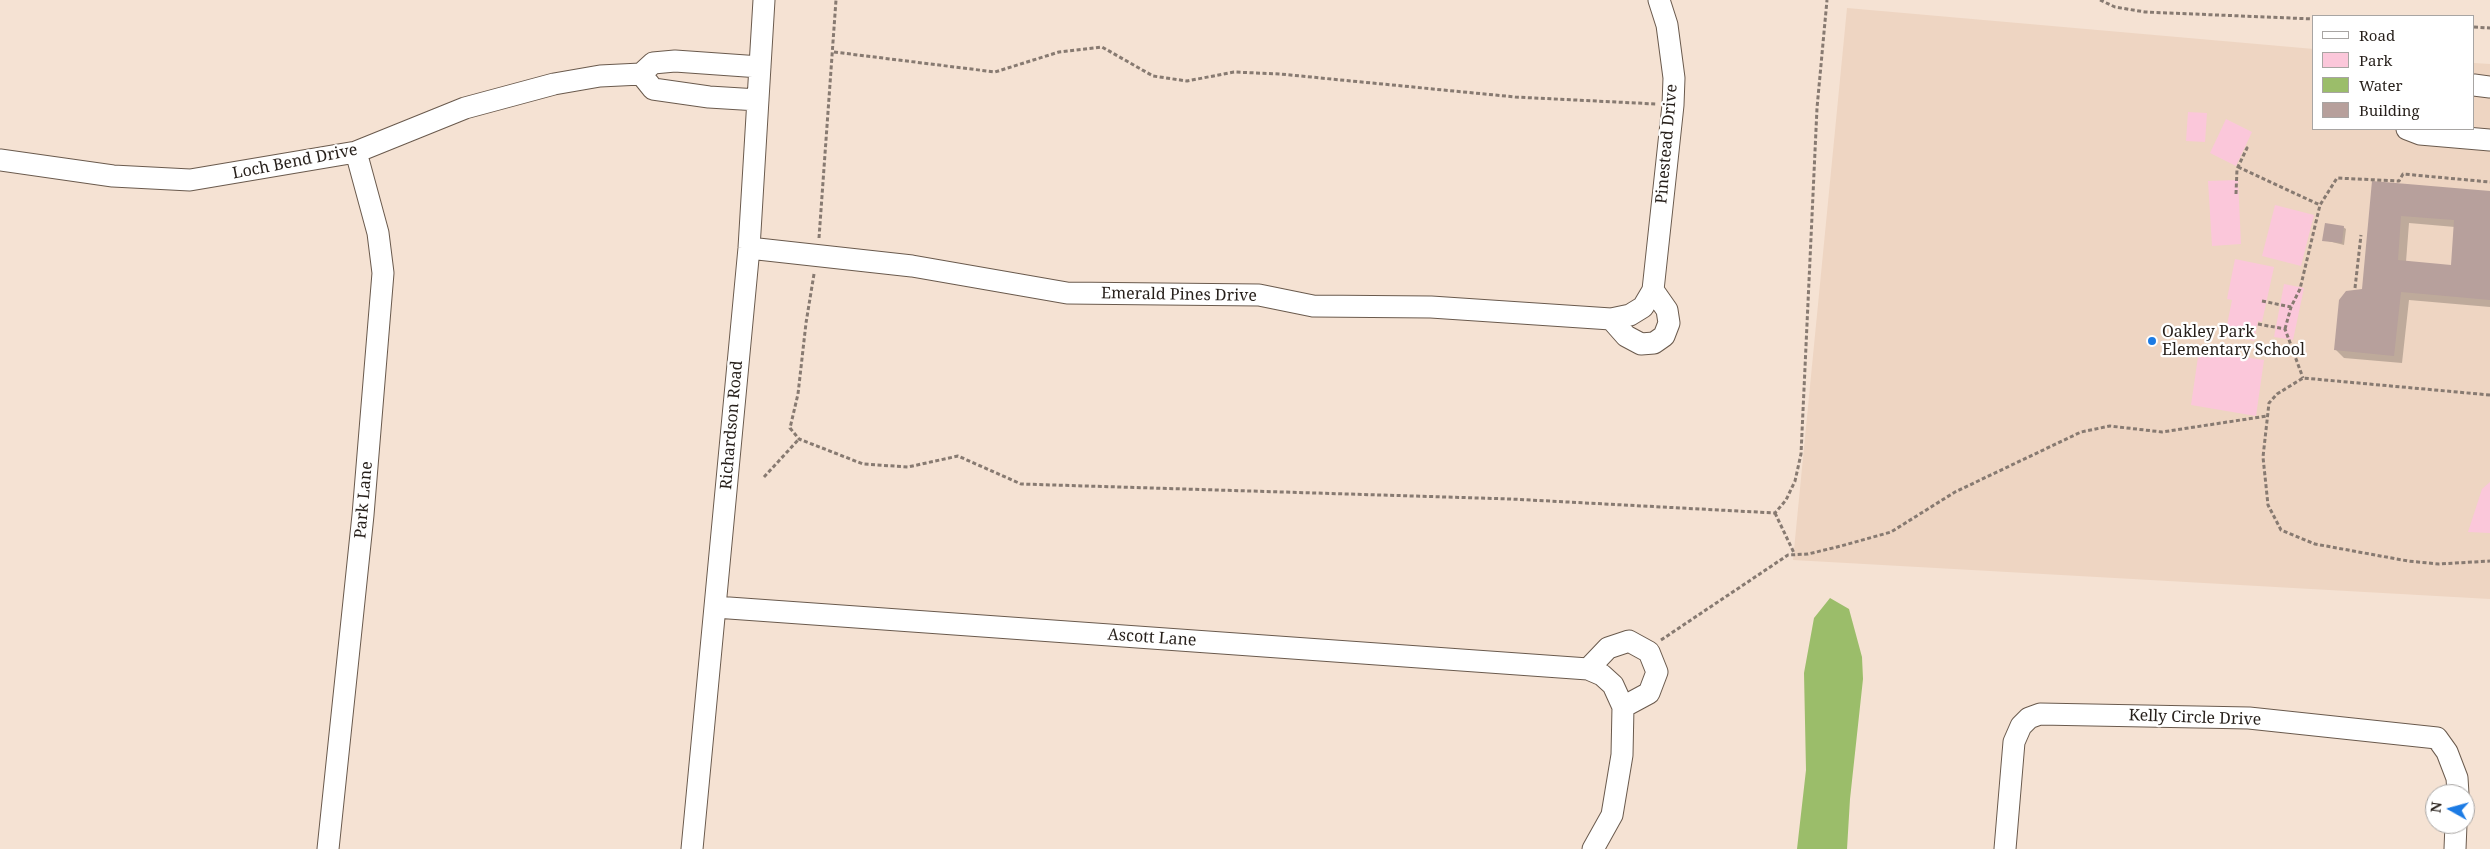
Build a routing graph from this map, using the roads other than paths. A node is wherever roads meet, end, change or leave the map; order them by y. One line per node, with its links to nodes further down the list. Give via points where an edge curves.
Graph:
1 (764, 0): 3 (street, Richardson Road)
2 (1658, 0): 13 (street, Pinestead Drive, via 1667,25 1674,78)
3 (760, 67): 4 (street, Loch Bend Drive, via 675,60 653,63); 7 (street, Richardson Road)
4 (641, 74): 7 (street, via 653,89); 10 (street, Loch Bend Drive, via 600,76 554,84 465,108)
5 (2475, 85): 6 (street)
6 (2490, 87)
7 (758, 100): 12 (street, Richardson Road)
8 (2410, 130): 9 (street, via 2420,134)
9 (2490, 140)
10 (356, 152): 11 (street, Loch Bend Drive, via 190,180 113,176); 20 (street, Park Lane, via 378,233 383,273 363,515)
11 (0, 160)
12 (749, 248): 14 (street, Emerald Pines Drive, via 912,266 1067,293 1259,296 1312,306 1431,307); 15 (street, Richardson Road)
13 (1648, 298): 14 (street, Emerald Pines Drive, via 1630,315); 14 (street, via 1667,310 1669,323 1664,336 1654,343 1641,344 1626,336)
14 (1611, 319)
15 (715, 607): 16 (street, Ascott Lane); 21 (street, Richardson Road)
16 (1588, 669): 17 (street, Ascott Lane, via 1613,685); 17 (street, via 1608,648 1629,642 1647,650 1657,672 1649,693)
17 (1623, 707): 22 (street, Ascott Lane, via 1622,755 1612,815)
18 (2457, 784): 23 (street, Kelly Circle Drive, via 2447,752 2436,738 2249,718 2040,714 2021,726 2014,742)
19 (2455, 834): 24 (street)
20 (328, 849)
21 (692, 849)
22 (1593, 849)
23 (2006, 849)
24 (2454, 849)

